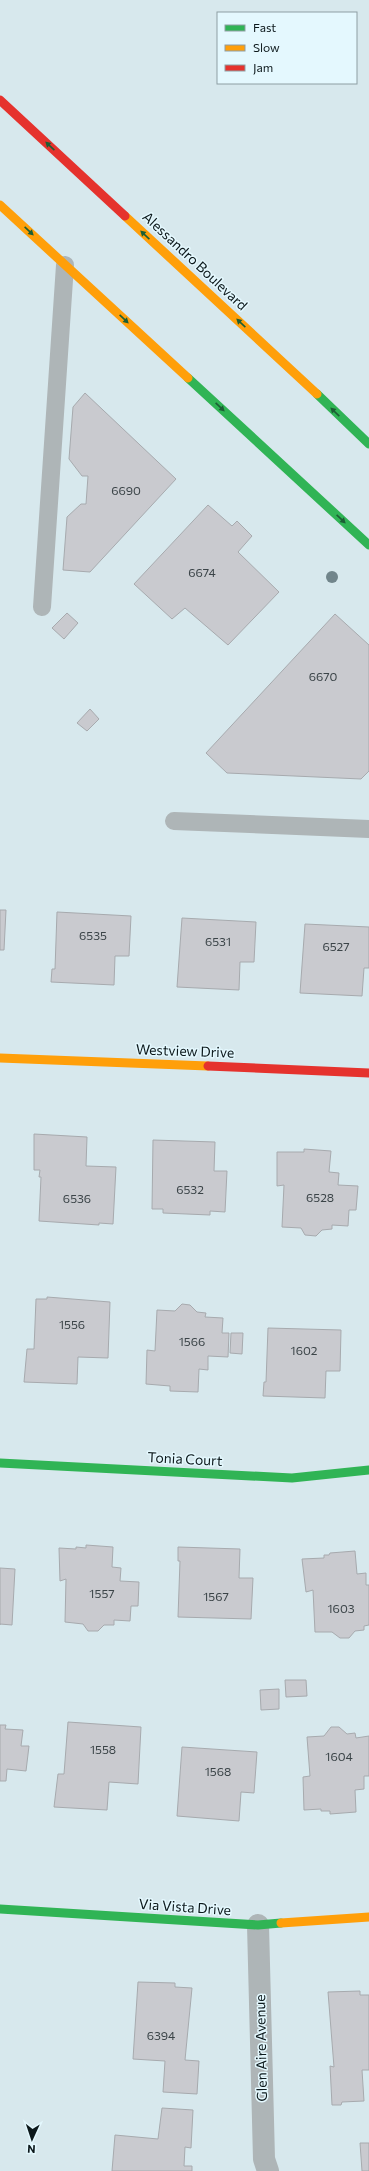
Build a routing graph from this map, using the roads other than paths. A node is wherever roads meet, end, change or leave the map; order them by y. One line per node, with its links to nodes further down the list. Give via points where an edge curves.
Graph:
1 (0, 100): 4 (street, Alessandro Boulevard, one-way to 1)
2 (0, 205): 3 (street, one-way to 3)
3 (66, 265): 5 (street, one-way to 5); 6 (lane)
4 (369, 444)
5 (369, 545)
6 (42, 607)
7 (174, 821): 8 (lane)
8 (369, 829)
9 (0, 1058): 10 (street, Westview Drive)
10 (369, 1073)
11 (0, 1463): 12 (street, Tonia Court, via 292,1478)
12 (369, 1470)
13 (0, 1909): 15 (street, Via Vista Drive)
14 (369, 1917): 15 (street, Via Vista Drive)
15 (258, 1925): 16 (street, Glen Aire Avenue, via 264,2159)
16 (268, 2171)

